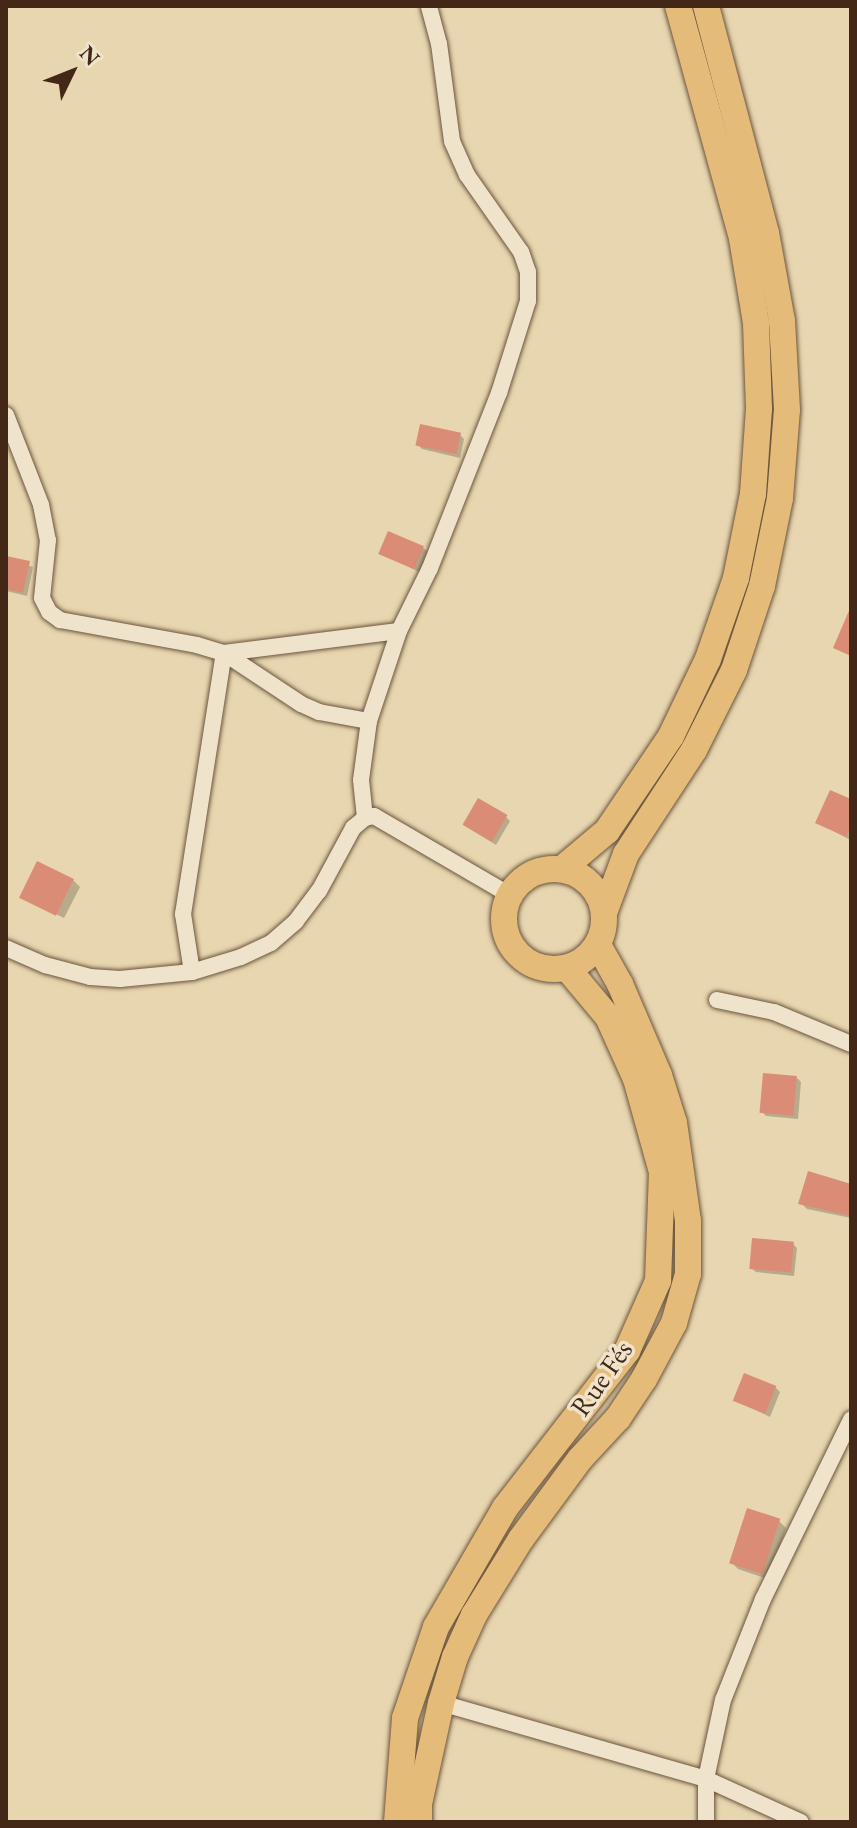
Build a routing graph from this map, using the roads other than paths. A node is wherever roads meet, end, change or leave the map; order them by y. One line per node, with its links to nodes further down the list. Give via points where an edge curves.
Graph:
1 (429, 6): 5 (street, via 452,141 467,175 521,252 528,272 528,301 494,408)
2 (678, 6): 9 (highway, via 742,238 756,323 759,409 753,494 736,578 708,659 671,736 607,831)
3 (706, 6): 11 (highway, via 766,233 782,321 787,410 780,498 762,586 734,670 694,750 626,854)
4 (6, 415): 6 (street, via 41,505 48,540 42,598 49,612 60,620)
5 (399, 631): 6 (street); 7 (street)
6 (224, 653): 7 (street, via 301,704); 15 (street, via 183,914)
7 (369, 721): 8 (street, via 361,780)
8 (373, 818): 10 (street); 15 (street, via 353,828 296,921 259,950)
9 (562, 869): 10 (highway, via 541,870 523,879); 11 (highway, via 582,877 597,893)
10 (510, 895): 14 (highway, via 504,917 509,940 523,958 544,968)
11 (604, 913): 12 (highway)
12 (598, 945): 14 (highway); 19 (highway, Rue Fés, via 659,1075 674,1123 688,1221 688,1274 674,1323 644,1379 521,1539 474,1615)
13 (6, 948): 15 (street, via 90,977)
14 (567, 968): 21 (highway, Rue Fés, via 608,1017 636,1079 662,1172 658,1281 627,1351 505,1508 436,1627 405,1718)
15 (192, 972)
16 (717, 1000): 17 (street, via 774,1012)
17 (851, 1044)
18 (851, 1419): 20 (street, via 763,1599 723,1700)
19 (441, 1703): 20 (street); 22 (highway, Rue Fés)
20 (706, 1779): 23 (street); 24 (street)
21 (397, 1822)
22 (419, 1822)
23 (706, 1822)
24 (801, 1822)

